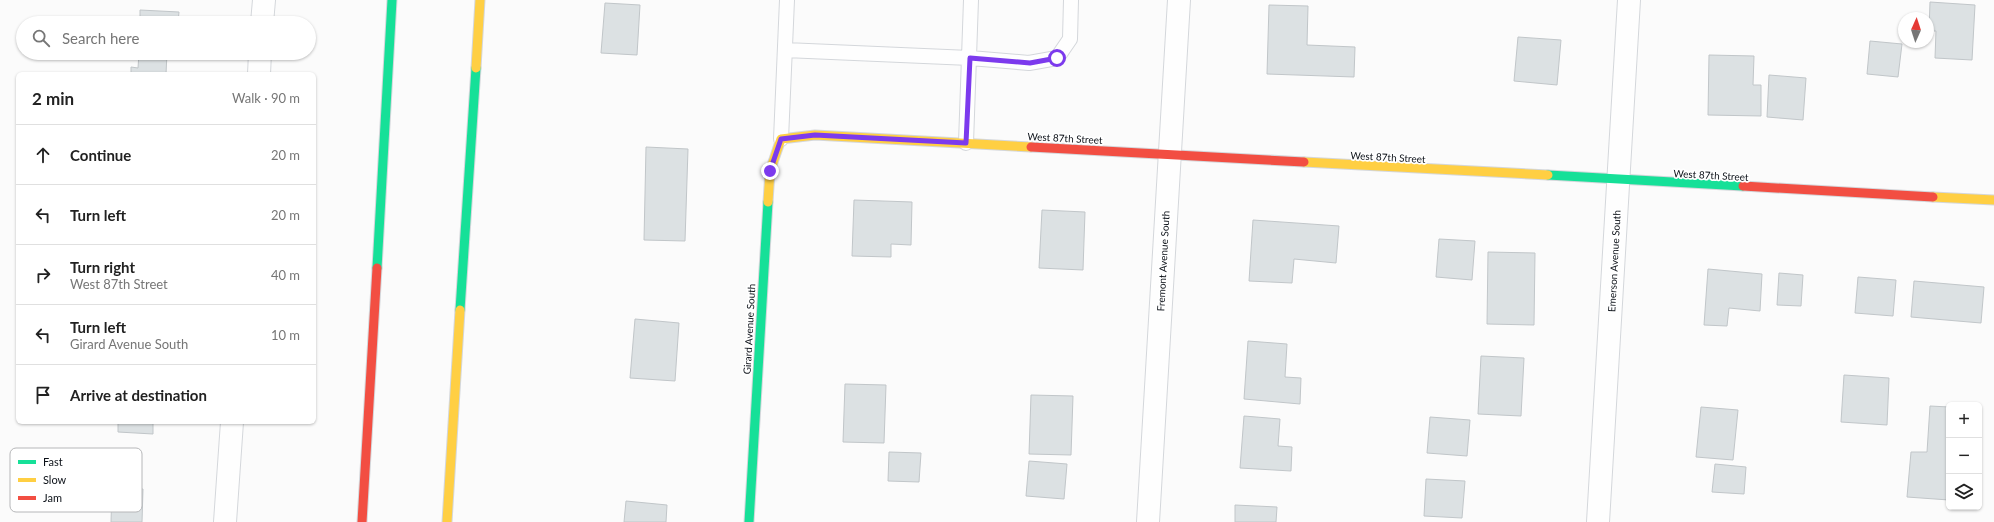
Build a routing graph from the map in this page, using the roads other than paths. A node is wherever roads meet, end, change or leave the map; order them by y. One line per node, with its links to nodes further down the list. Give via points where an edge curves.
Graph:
1 (264, 0): 9 (street)
2 (392, 0): 21 (main road)
3 (480, 0): 22 (main road)
4 (786, 0): 10 (lane)
5 (971, 0): 11 (lane)
6 (1071, 0): 11 (lane, via 1070,39 1057,58 1030,63)
7 (1179, 0): 16 (street, Fremont Avenue South)
8 (1629, 0): 17 (street, Emerson Avenue South)
9 (263, 16)
10 (785, 50): 11 (lane); 14 (lane)
11 (970, 58): 15 (lane)
12 (260, 60): 13 (street)
13 (259, 72)
14 (781, 139): 15 (main road, West 87th Street, via 815,135); 23 (main road, Girard Avenue South, via 770,171)
15 (966, 143): 16 (main road, West 87th Street)
16 (1169, 155): 17 (main road, West 87th Street); 24 (street, Fremont Avenue South)
17 (1619, 181): 18 (main road, West 87th Street); 25 (street, Emerson Avenue South)
18 (1994, 200)
19 (232, 424): 20 (street)
20 (225, 522)
21 (362, 522)
22 (447, 522)
23 (749, 522)
24 (1148, 522)
25 (1598, 522)

